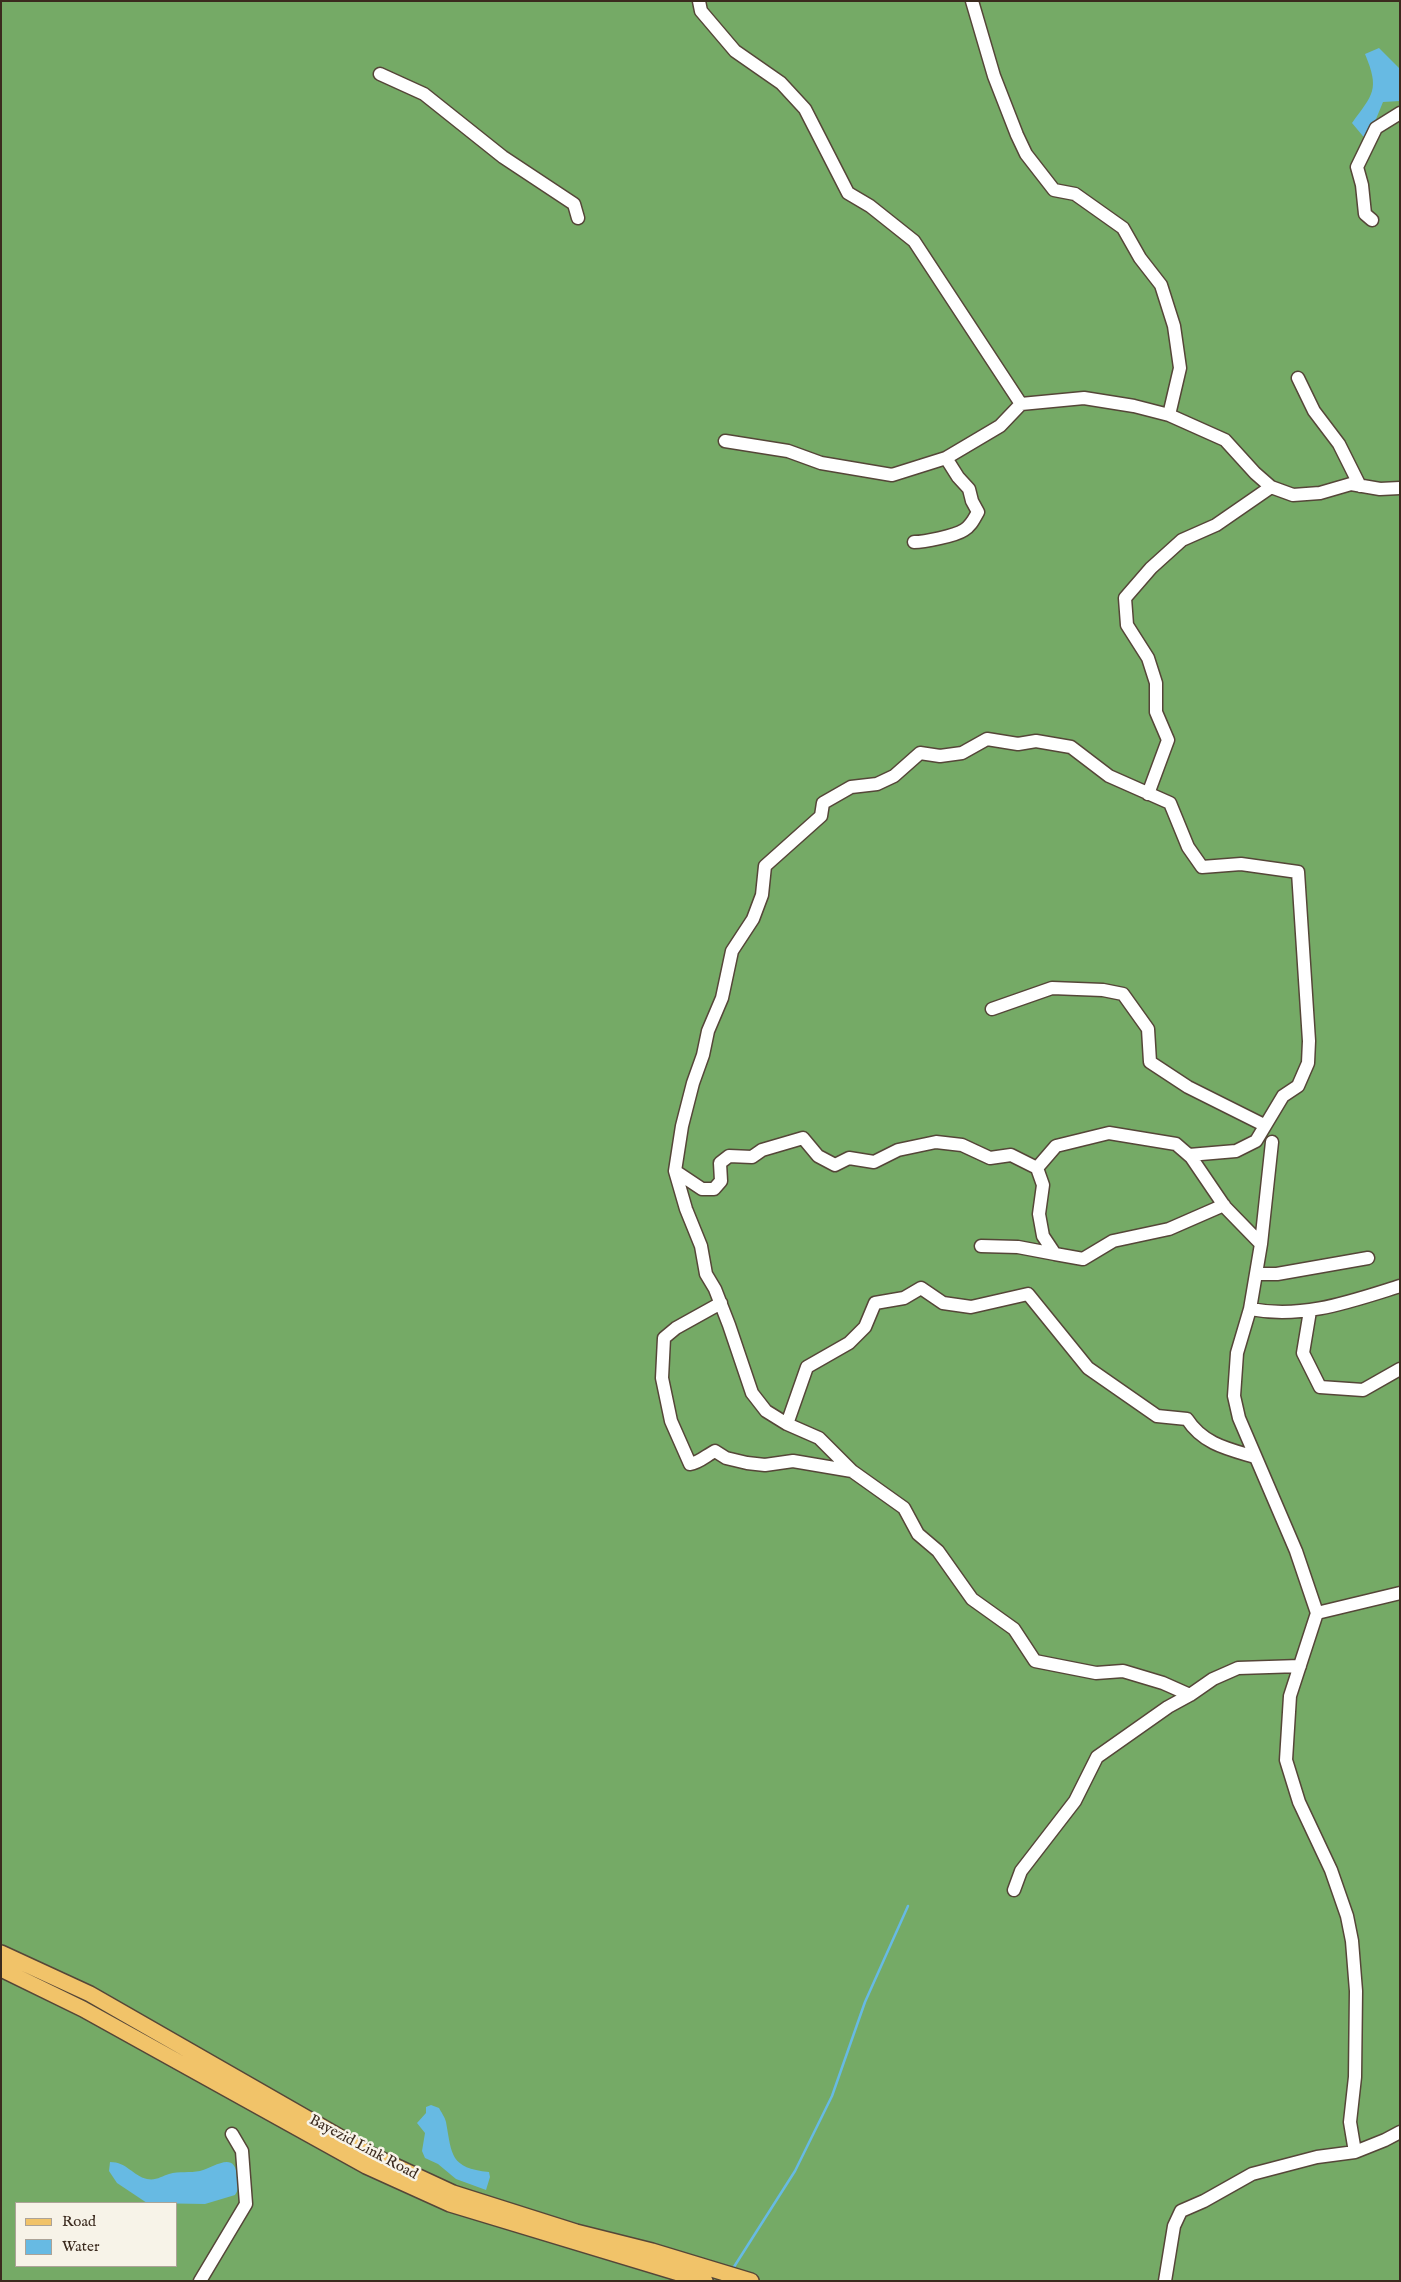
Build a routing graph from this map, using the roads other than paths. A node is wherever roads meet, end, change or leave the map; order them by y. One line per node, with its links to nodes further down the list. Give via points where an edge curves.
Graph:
1 (699, 1): 8 (street, via 701,11 735,51 781,84 805,109 848,192 914,241)
2 (972, 1): 9 (street, via 994,76 1026,154 1054,190 1075,194 1124,228 1140,258 1161,285 1174,326 1180,368)
3 (380, 74): 5 (street, via 424,94 503,157 574,204)
4 (1400, 112): 6 (street, via 1376,128 1357,167 1365,214)
5 (578, 218)
6 (1372, 220)
7 (1298, 378): 12 (street, via 1314,411 1339,444)
8 (1021, 404): 9 (street, via 1084,398); 11 (street, via 1000,426)
9 (1170, 415): 13 (street, via 1225,440)
10 (725, 441): 11 (street, via 788,451 822,463 892,475)
11 (946, 458): 15 (street, via 969,489 978,512 963,531)
12 (1360, 486): 13 (street, via 1351,484 1320,493 1293,495); 14 (street, via 1380,490)
13 (1271, 487): 16 (street, via 1216,525 1182,540 1125,598 1127,625 1148,658 1156,682 1156,712 1168,740)
14 (1400, 488)
15 (914, 542)
16 (1148, 794): 18 (street, via 1170,803 1188,847 1202,867 1241,864 1298,872 1308,1063 1298,1086 1283,1096); 22 (street, via 1109,776 1071,747 1036,741 1018,744 987,739 962,753 940,756 920,753 894,776 877,784 851,787 823,803 821,816 765,866 762,895 753,919 732,951 722,998 708,1031 682,1126)
17 (992, 1009): 18 (street, via 1052,988 1122,994 1148,1029 1150,1062 1188,1087)
18 (1264, 1125): 20 (street, via 1256,1141 1236,1151)
19 (1272, 1142): 24 (street)
20 (1189, 1155): 21 (street, via 1176,1144 1109,1133 1056,1146); 23 (street)
21 (1037, 1168): 22 (street, via 1011,1155 990,1158 962,1145 936,1142 898,1150 874,1162 850,1158 835,1165 818,1156 803,1138 762,1150 752,1157 729,1156 720,1163 721,1181 714,1189 702,1189); 26 (street, via 1043,1185 1039,1214 1043,1236)
22 (675, 1171): 30 (street, via 701,1246 706,1274)
23 (1224, 1205): 24 (street); 26 (street, via 1168,1229 1114,1241 1083,1259)
24 (1261, 1244): 28 (street)
25 (981, 1246): 26 (street, via 1018,1247)
26 (1055, 1254)
27 (1368, 1258): 28 (street, via 1277,1274)
28 (1257, 1274): 31 (street)
29 (1400, 1286): 32 (street)
30 (721, 1302): 34 (street, via 752,1393 766,1411); 36 (street, via 664,1338 662,1378 671,1421 690,1464 715,1451 726,1458 747,1463 765,1465 793,1461)
31 (1250, 1309): 32 (street, via 1273,1313); 35 (street, via 1237,1353 1234,1396)
32 (1310, 1311): 33 (street, via 1303,1353 1320,1387 1363,1390)
33 (1400, 1369)
34 (787, 1424): 35 (street, via 806,1367 849,1343 865,1327 875,1302 904,1298 921,1288 943,1303 971,1307 1028,1294 1088,1368 1157,1416 1186,1419 1194,1431 1213,1444); 36 (street, via 819,1438)
35 (1255, 1457): 38 (street, via 1296,1551)
36 (852, 1471): 40 (street, via 904,1508 918,1534 938,1551 972,1599 1014,1628 1035,1661 1096,1673 1123,1671)
37 (1400, 1593): 38 (street)
38 (1317, 1613): 39 (street)
39 (1300, 1666): 40 (street, via 1238,1668 1212,1679); 46 (street, via 1290,1696 1286,1760 1299,1802 1331,1870 1352,1941 1356,1991 1355,2077 1350,2122)
40 (1190, 1695): 41 (street, via 1097,1757 1074,1801 1021,1871)
41 (1014, 1890)
42 (1, 1953): 47 (main road, Bayezid Link Road, via 90,1994 371,2156 453,2194)
43 (1, 1969): 47 (main road, Bayezid Link Road, via 83,2009 366,2166 450,2204)
44 (1400, 2132): 46 (street)
45 (232, 2134): 50 (street, via 242,2151 246,2204)
46 (1355, 2152): 52 (street, via 1317,2157 1252,2174 1181,2211 1174,2226)
47 (650, 2258): 48 (main road, Bayezid Link Road)
48 (687, 2268): 49 (main road, Bayezid Link Road); 51 (main road, Bayezid Link Road)
49 (745, 2279)
50 (200, 2281)
51 (705, 2281)
52 (1165, 2281)

